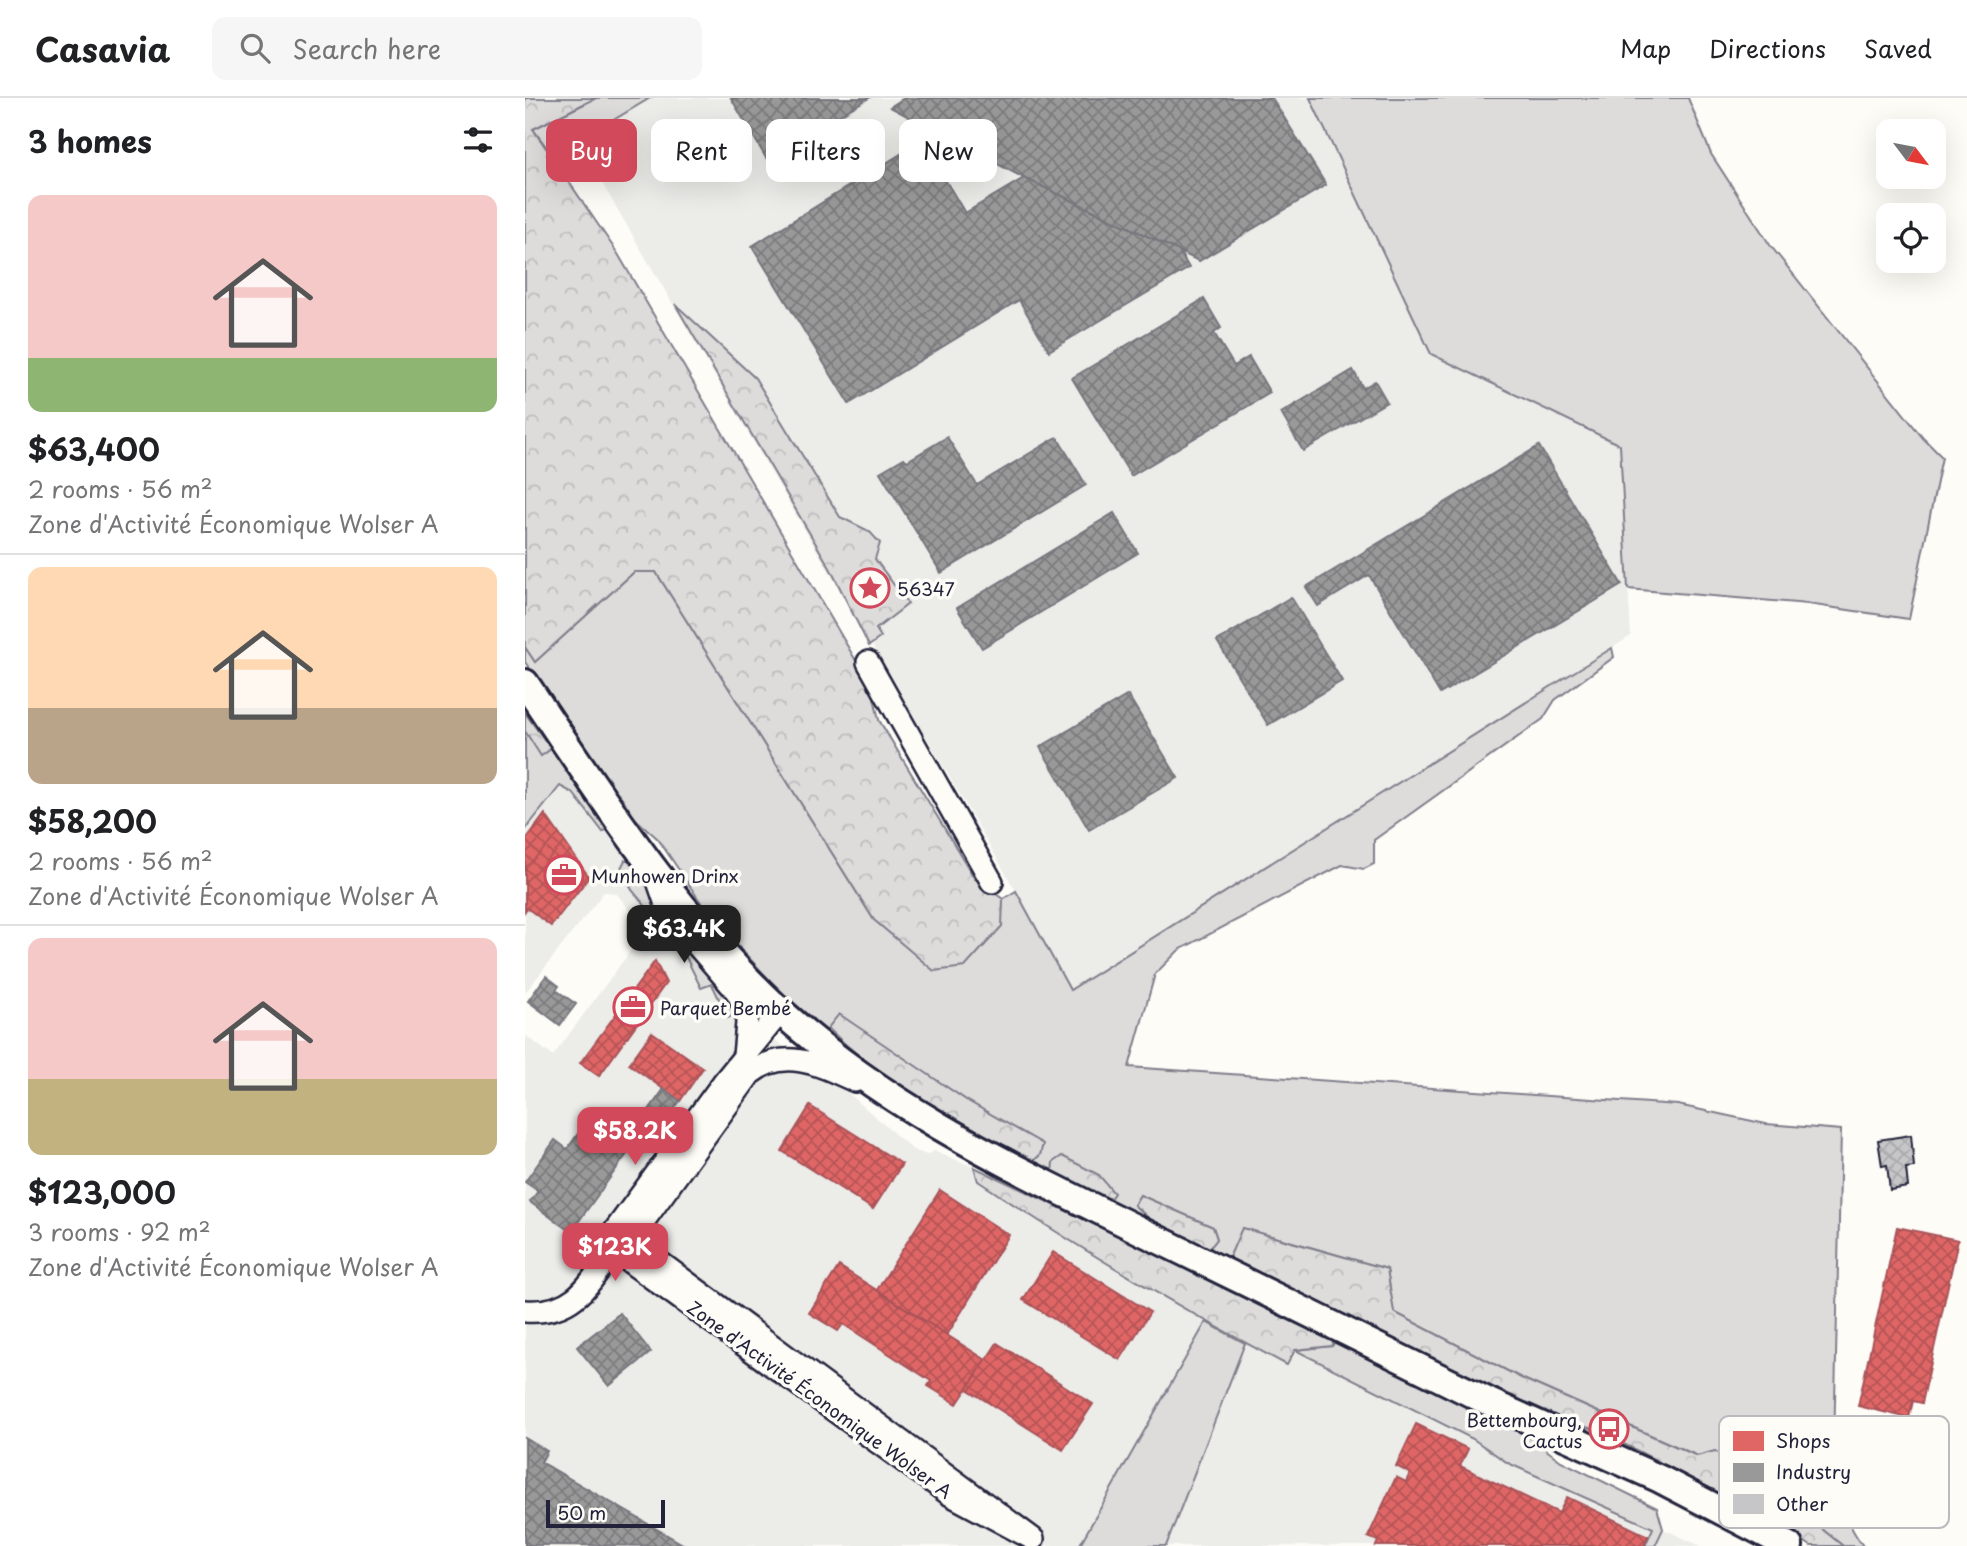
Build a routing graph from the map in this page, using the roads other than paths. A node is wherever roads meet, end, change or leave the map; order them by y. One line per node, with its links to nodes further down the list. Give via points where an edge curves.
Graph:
1 (868, 662): 4 (street)
2 (525, 683): 3 (main road)
3 (654, 869): 5 (main road, via 705,933); 6 (street, via 669,914 737,992 746,1010)
4 (992, 882)
5 (783, 1014): 6 (street); 7 (main road); 8 (street)
6 (744, 1056): 8 (street, via 605,1244)
7 (883, 1094): 8 (street, via 811,1060 786,1059 760,1066); 10 (main road, via 996,1159)
8 (622, 1242): 9 (street, via 582,1294 565,1306); 18 (street, Zone d'Activité Économique Wolser A, via 949,1494)
9 (525, 1311)
10 (1489, 1402): 11 (main road); 12 (main road, via 1566,1450)
11 (1719, 1510)
12 (1707, 1519): 13 (main road); 14 (main road)
13 (1719, 1520)
14 (1719, 1525)
15 (1724, 1528): 19 (main road)
16 (1743, 1528): 20 (main road)
17 (1754, 1528): 21 (main road)
18 (1039, 1542)
19 (1758, 1546)
20 (1776, 1546)
21 (1789, 1546)

